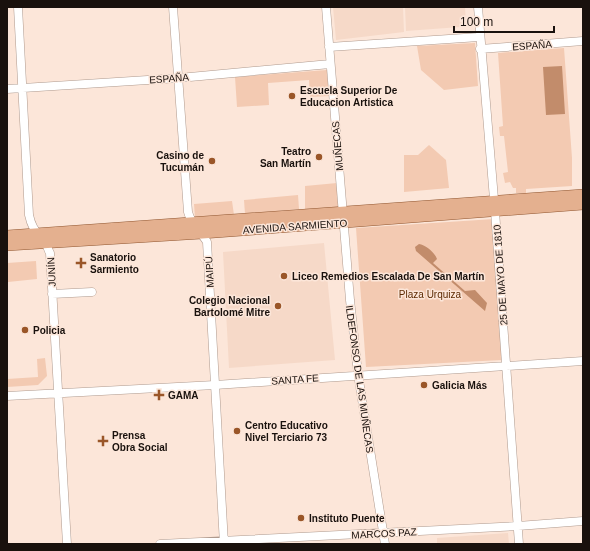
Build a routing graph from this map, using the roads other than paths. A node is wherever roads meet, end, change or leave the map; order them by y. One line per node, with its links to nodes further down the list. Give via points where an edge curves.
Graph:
1 (18, 7): 12 (street, JUNÍN)
2 (173, 7): 10 (street)
3 (326, 7): 7 (street, MUÑECAS)
4 (478, 7): 5 (street, 25 DE MAYO DE 1810)
5 (479, 37): 7 (street); 8 (street, 25 DE MAYO DE 1810)
6 (583, 41): 8 (street, ESPAÑA)
7 (329, 47): 9 (street, MUÑECAS)
8 (480, 48): 15 (street, 25 DE MAYO DE 1810)
9 (330, 64): 10 (street, ESPAÑA); 16 (street, MUÑECAS)
10 (179, 78): 12 (street, ESPAÑA); 17 (street, via 188,212)
11 (7, 89): 12 (street, ESPAÑA)
12 (23, 89): 19 (street, JUNÍN, via 29,215)
13 (583, 195): 15 (main road, AVENIDA SARMIENTO)
14 (583, 204): 15 (main road, AVENIDA SARMIENTO)
15 (494, 206): 16 (main road, AVENIDA SARMIENTO); 26 (street, 25 DE MAYO DE 1810)
16 (343, 218): 17 (main road, AVENIDA SARMIENTO); 18 (main road, AVENIDA SARMIENTO); 27 (street, ILDEFONSO DE LAS MUÑECAS)
17 (192, 223): 18 (street, MAIPÚ); 19 (main road, AVENIDA SARMIENTO)
18 (202, 233): 21 (main road, AVENIDA SARMIENTO); 28 (street, MAIPÚ, via 207,242)
19 (37, 234): 20 (main road, AVENIDA SARMIENTO); 21 (street, JUNÍN)
20 (7, 236)
21 (46, 243): 22 (main road, AVENIDA SARMIENTO); 24 (street, JUNÍN, via 50,253)
22 (7, 245)
23 (92, 292): 24 (street)
24 (52, 294): 29 (street, JUNÍN)
25 (583, 361): 26 (street, SANTA FE)
26 (507, 365): 27 (street, SANTA FE); 32 (street, 25 DE MAYO DE 1810)
27 (358, 374): 28 (street, SANTA FE); 33 (street, ILDEFONSO DE LAS MUÑECAS)
28 (216, 385): 29 (street, SANTA FE); 34 (street, MAIPÚ)
29 (58, 393): 30 (street, SANTA FE); 35 (street, JUNÍN)
30 (7, 396)
31 (583, 521): 32 (street, MARCOS PAZ)
32 (518, 526): 33 (street, MARCOS PAZ); 38 (street, 25 DE MAYO DE 1810)
33 (383, 533): 34 (street, MARCOS PAZ); 37 (street, ILDEFONSO DE LAS MUÑECAS)
34 (224, 542): 36 (street, MARCOS PAZ)
35 (67, 544)
36 (160, 544)
37 (385, 544)
38 (519, 544)

